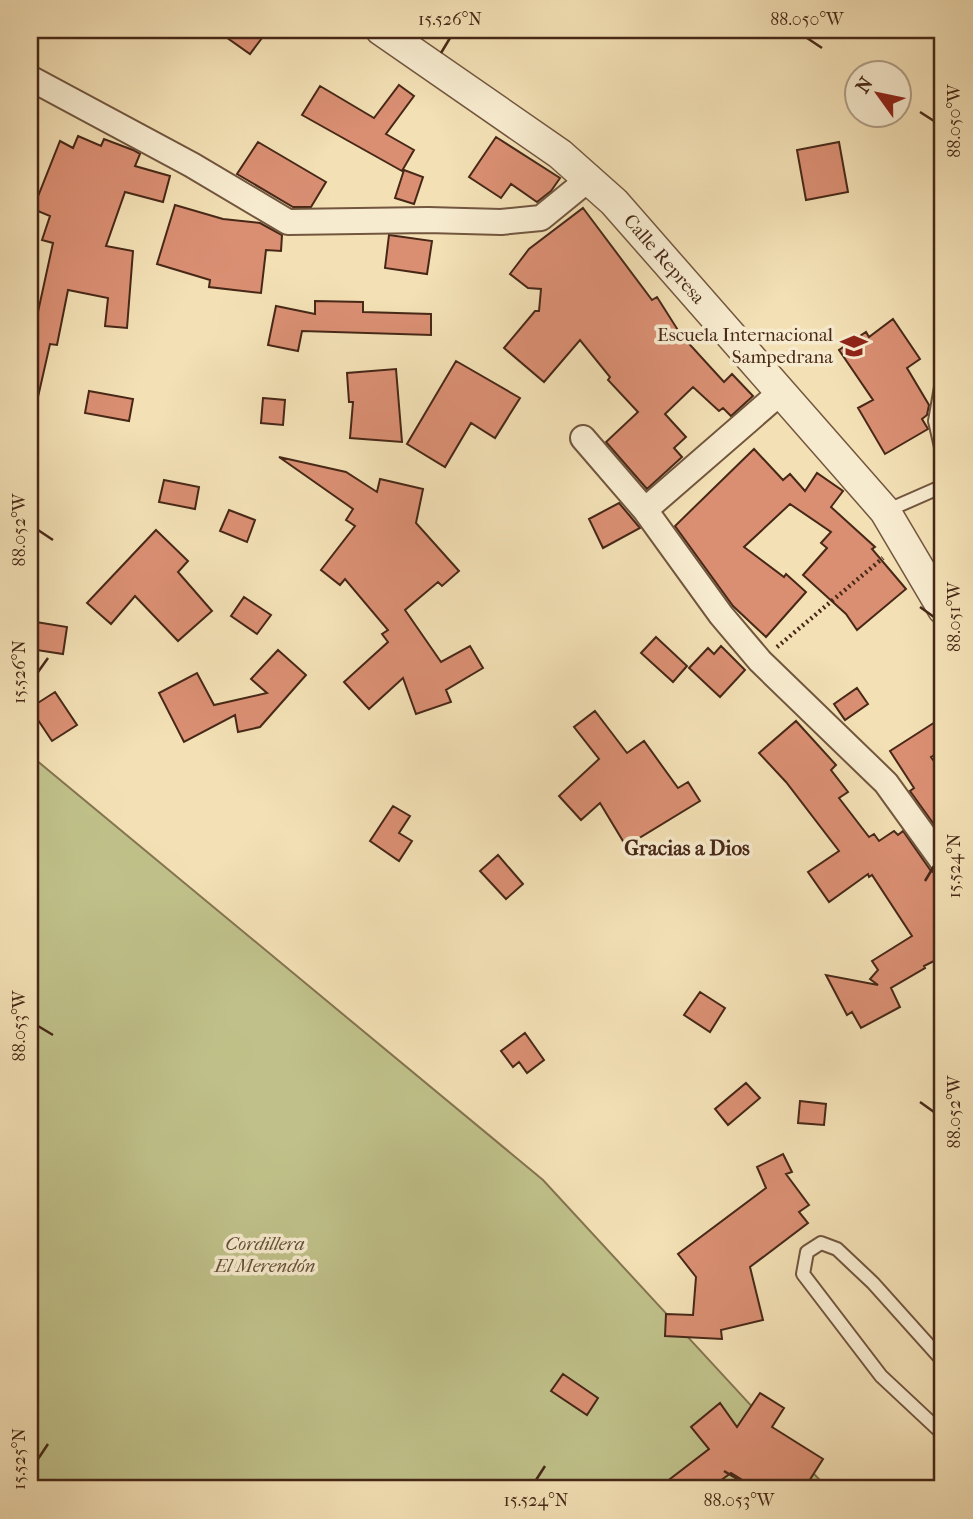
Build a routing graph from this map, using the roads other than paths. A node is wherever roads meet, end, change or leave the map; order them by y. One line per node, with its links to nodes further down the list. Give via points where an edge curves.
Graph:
1 (381, 30): 3 (street, Calle Represa)
2 (30, 78): 3 (street, via 288,222 541,218)
3 (590, 178): 5 (street, Calle Represa)
4 (943, 386): 7 (lane, via 935,421)
5 (781, 392): 9 (street); 10 (street, Calle Represa)
6 (583, 438): 9 (street)
7 (943, 456)
8 (943, 486): 10 (lane)
9 (645, 510): 12 (street, via 721,615 760,661 886,783)
10 (885, 512): 11 (street, Calle Represa)
11 (943, 609)
12 (943, 862)
13 (943, 1361): 14 (lane, via 837,1250 821,1243 807,1252 803,1274 881,1376)
14 (943, 1434)

